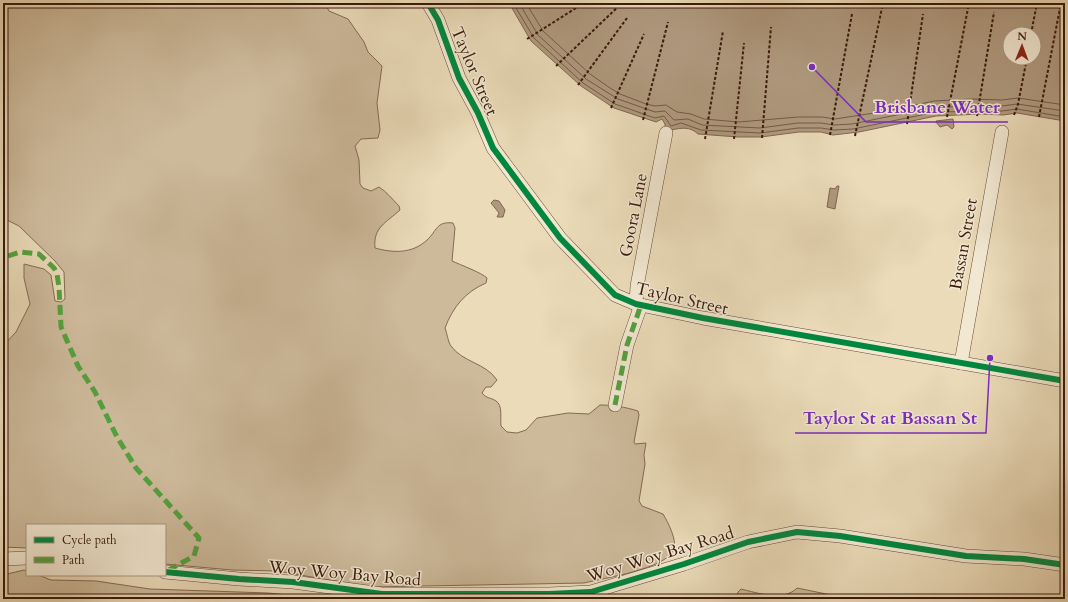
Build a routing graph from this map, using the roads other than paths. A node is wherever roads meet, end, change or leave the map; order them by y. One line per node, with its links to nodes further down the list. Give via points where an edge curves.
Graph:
1 (428, 3): 4 (street, Taylor Street, via 438,20 459,78 493,148 564,243 610,292)
2 (1002, 132): 5 (street, Bassan Street)
3 (666, 133): 4 (street, Goora Lane, via 637,286)
4 (638, 304): 5 (street, Taylor Street, via 709,320); 7 (street, Goora Lane)
5 (961, 363): 6 (street, Taylor Street)
6 (1064, 377)
7 (615, 405)
8 (26, 558): 9 (street)
9 (3, 559)
10 (1065, 565): 12 (street, Woy Woy Bay Road, via 1024,559 966,556 798,532 748,542)
11 (166, 572): 12 (street, Woy Woy Bay Road, via 293,582 382,594)
12 (592, 595)

